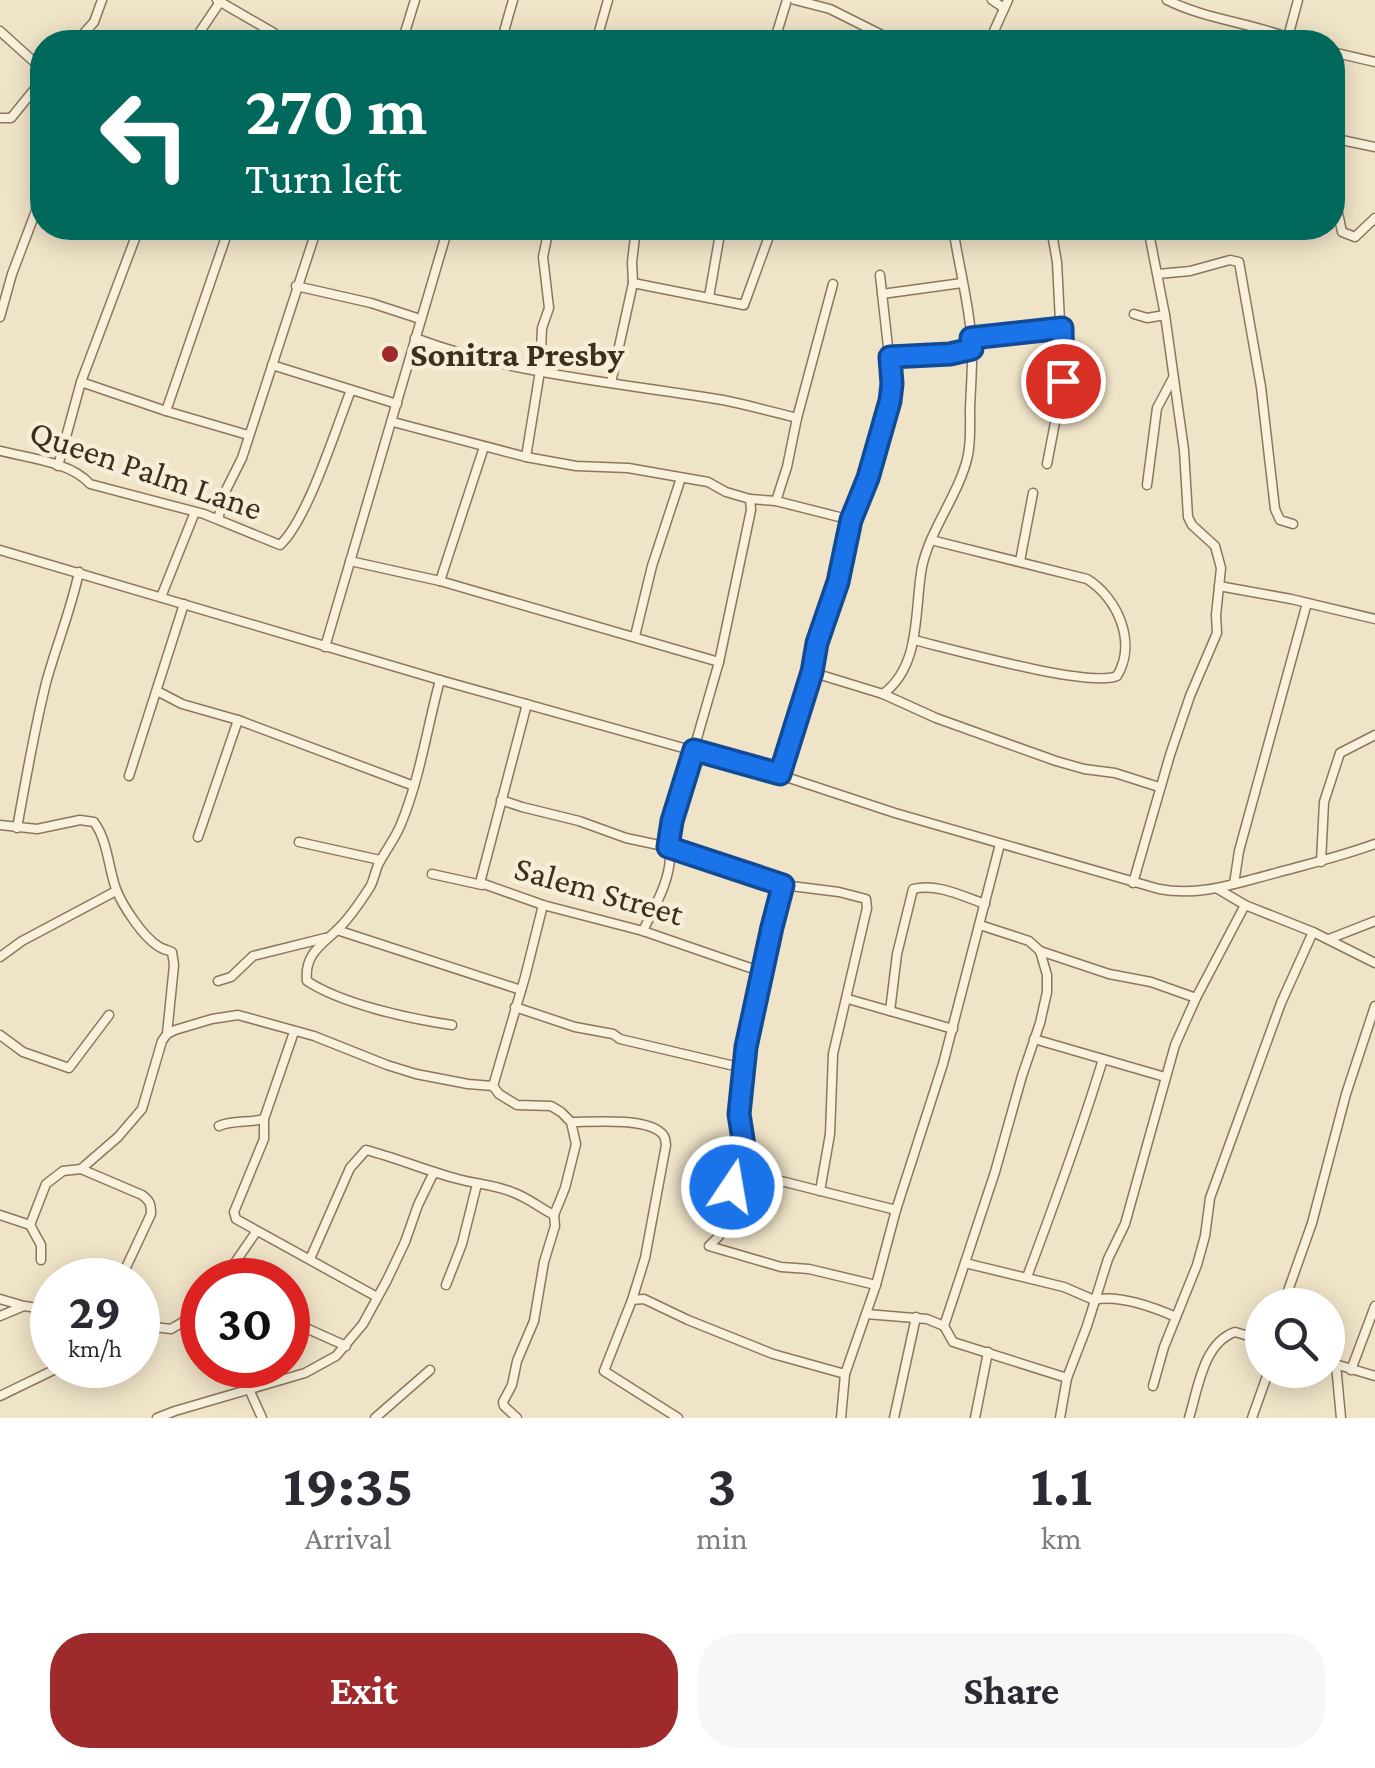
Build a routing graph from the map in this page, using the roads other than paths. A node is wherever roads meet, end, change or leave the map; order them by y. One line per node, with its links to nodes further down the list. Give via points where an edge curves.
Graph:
1 (91, 0): 10 (street)
2 (415, 0): 16 (street)
3 (513, 0): 17 (street)
4 (608, 0): 18 (street)
5 (791, 0): 19 (street); 20 (street)
6 (992, 0): 11 (street)
7 (1167, 0): 22 (street)
8 (1298, 0): 23 (street)
9 (218, 1): 14 (street); 15 (street)
10 (101, 4): 13 (street)
11 (1006, 4): 21 (street)
12 (0, 30): 25 (street)
13 (87, 30)
14 (200, 30)
15 (269, 30)
16 (406, 30)
17 (504, 30)
18 (599, 30)
19 (779, 30)
20 (870, 30)
21 (994, 30)
22 (1266, 30)
23 (1290, 30)
24 (1345, 55): 26 (street)
25 (30, 58)
26 (1375, 62)
27 (30, 95): 28 (street, via 11,118)
28 (0, 118)
29 (1345, 141): 30 (street)
30 (1375, 147)
31 (1375, 218): 33 (street, via 1355,237)
32 (30, 227): 55 (street)
33 (1345, 233)
34 (135, 240): 65 (street)
35 (224, 240): 69 (street)
36 (313, 240): 50 (street)
37 (444, 240): 56 (street)
38 (546, 240): 63 (street, via 549,308)
39 (635, 240): 47 (street)
40 (719, 240): 52 (street)
41 (768, 240): 52 (street, via 744,305)
42 (956, 240): 48 (street)
43 (1053, 240): 57 (street)
44 (1151, 240): 45 (street)
45 (1158, 274): 54 (street); 86 (street, via 1240,262 1276,510 1280,520)
46 (880, 276): 51 (street)
47 (633, 283): 52 (street); 66 (street)
48 (962, 283): 51 (street); 59 (street)
49 (834, 284): 70 (street)
50 (296, 286): 56 (street); 62 (street)
51 (882, 294): 61 (street)
52 (709, 297)
53 (1134, 314): 54 (street)
54 (1165, 315): 64 (street)
55 (0, 317)
56 (420, 319): 58 (street)
57 (1062, 328): 59 (street); 76 (street, via 1063,381)
58 (415, 338): 63 (street); 68 (street)
59 (971, 338): 60 (street)
60 (972, 349): 61 (street); 87 (street, via 968,454)
61 (890, 357): 85 (street, via 890,401)
62 (272, 365): 67 (street); 72 (street)
63 (540, 372): 66 (street); 75 (street)
64 (1173, 378): 79 (street, via 1157,408); 93 (street, via 1188,517 1215,546)
65 (82, 382): 69 (street); 77 (street)
66 (611, 384): 70 (street)
67 (351, 390): 68 (street); 84 (street, Queen Palm Lane, via 285,541 273,543)
68 (397, 404): 71 (street)
69 (166, 411): 72 (street)
70 (798, 418): 82 (street)
71 (392, 422): 73 (street); 89 (street)
72 (248, 435): 84 (street)
73 (484, 446): 75 (street); 92 (street)
74 (1, 450): 77 (street, Queen Palm Lane)
75 (526, 456): 78 (street)
76 (1047, 464)
77 (58, 466): 83 (street, Queen Palm Lane, via 90,484)
78 (682, 478): 81 (street); 98 (street)
79 (1146, 484)
80 (1032, 493): 90 (street)
81 (750, 499): 82 (street); 101 (street)
82 (776, 500): 85 (street)
83 (195, 512): 84 (street, Queen Palm Lane); 94 (street)
84 (218, 519)
85 (851, 520): 102 (street)
86 (1293, 524)
87 (931, 540): 90 (street); 99 (street)
88 (0, 550): 91 (street)
89 (350, 561): 92 (street); 100 (street)
90 (1020, 561): 99 (street, via 1088,579 1110,598 1127,639 1117,676 1070,676)
91 (79, 572): 94 (street); 116 (street, via 46,685)
92 (440, 582): 98 (street)
93 (1219, 586): 95 (street); 113 (street, via 1217,633)
94 (160, 597): 96 (street)
95 (1307, 602): 97 (street); 126 (street)
96 (184, 604): 100 (street); 104 (street)
97 (1375, 619)
98 (635, 636): 101 (street)
99 (914, 640): 105 (street, via 898,680)
100 (325, 647): 103 (street)
101 (719, 662): 109 (street)
102 (812, 672): 105 (street); 110 (street)
103 (440, 680): 106 (street); 112 (street)
104 (157, 691): 107 (street); 111 (street)
105 (883, 694): 113 (street, via 1056,760)
106 (526, 704): 109 (street); 114 (street, Salem Street)
107 (238, 720): 112 (street); 117 (street)
108 (1375, 735): 123 (street, via 1340,753 1324,802)
109 (694, 750): 110 (street); 121 (street)
110 (780, 774): 119 (street)
111 (130, 776)
112 (414, 786): 122 (street)
113 (1159, 788): 125 (street)
114 (501, 800): 121 (street); 128 (street, Salem Street, via 480,878)
115 (0, 826): 116 (street)
116 (17, 828): 130 (street, via 94,822)
117 (198, 837)
118 (300, 842): 122 (street)
119 (1000, 844): 125 (street); 131 (street)
120 (1375, 844): 123 (street)
121 (668, 847): 127 (street); 137 (street, via 660,896)
122 (380, 860): 136 (street, via 372,884)
123 (1321, 862): 126 (street)
124 (432, 874): 128 (street)
125 (1133, 883): 129 (street, via 1174,892)
126 (1234, 884): 129 (street)
127 (783, 885): 144 (street); 148 (street, via 868,902)
128 (486, 886): 133 (street, Salem Street)
129 (1218, 889): 132 (street)
130 (116, 891): 142 (street); 156 (street, via 141,930 172,952)
131 (985, 904): 135 (street); 151 (street, via 940,888 914,889)
132 (1245, 904): 138 (street); 147 (street)
133 (543, 905): 137 (street, Salem Street); 146 (street)
134 (1375, 921): 140 (street)
135 (980, 925): 141 (street, via 1029,941); 154 (street)
136 (338, 930): 139 (street); 146 (street)
137 (643, 930): 144 (street, Salem Street)
138 (1313, 932): 140 (street); 198 (street, via 1210,1198 1197,1265)
139 (325, 938): 145 (street, via 253,956); 153 (street, via 309,960 306,981 338,996)
140 (1329, 939): 143 (street)
141 (1040, 952): 147 (street); 158 (street, via 1047,992)
142 (0, 957)
143 (1375, 963)
144 (762, 972): 162 (street)
145 (218, 981)
146 (520, 990): 150 (street)
147 (1196, 998): 163 (street)
148 (848, 999): 151 (street); 172 (street, via 834,1054)
149 (1375, 1006): 187 (street)
150 (515, 1007): 162 (street); 164 (street)
151 (890, 1011): 154 (street)
152 (109, 1015): 159 (street, via 69,1068)
153 (452, 1025)
154 (952, 1029): 173 (street)
155 (294, 1032): 156 (street, via 238,1015); 164 (street, via 416,1074); 165 (street)
156 (167, 1034): 169 (street, via 142,1109)
157 (0, 1035): 159 (street)
158 (1034, 1039): 161 (street); 183 (street)
159 (10, 1042): 160 (street)
160 (0, 1052)
161 (1103, 1059): 163 (street); 184 (street)
162 (743, 1068): 168 (street)
163 (1165, 1077): 191 (street, via 1125,1224)
164 (493, 1086): 166 (street, via 518,1105 551,1106)
165 (264, 1119): 167 (street); 177 (street, via 264,1139 234,1212)
166 (570, 1122): 174 (street, via 576,1144); 190 (street, via 628,1123 665,1138)
167 (218, 1126)
168 (738, 1166): 172 (street); 185 (street, via 719,1236 710,1246)
169 (81, 1169): 176 (street, via 63,1171 46,1184); 179 (street, via 149,1200 150,1214)
170 (434, 1172): 171 (street); 182 (street, via 366,1150 350,1168); 188 (street)
171 (477, 1184): 174 (street, via 518,1194); 186 (street)
172 (820, 1191): 173 (street)
173 (896, 1210): 185 (street)
174 (554, 1214): 220 (street, via 534,1321 503,1402)
175 (0, 1215): 176 (street)
176 (30, 1225): 178 (street)
177 (256, 1232): 180 (street); 181 (street)
178 (41, 1258)
179 (131, 1258)
180 (238, 1258)
181 (308, 1258)
182 (310, 1259): 188 (street)
183 (964, 1262): 184 (street); 199 (street)
184 (1026, 1277): 191 (street)
185 (876, 1285): 195 (street)
186 (446, 1286)
187 (1289, 1288)
188 (377, 1298): 202 (street)
189 (0, 1299): 192 (street)
190 (632, 1300): 207 (street); 221 (street, via 604,1371)
191 (1094, 1300): 198 (street, via 1139,1304); 209 (street)
192 (24, 1306): 194 (street); 196 (street)
193 (1375, 1306): 206 (street)
194 (30, 1307)
195 (866, 1314): 197 (street); 207 (street)
196 (0, 1316)
197 (916, 1317): 199 (street); 223 (street)
198 (1176, 1318): 211 (street)
199 (944, 1326): 203 (street, via 953,1342)
200 (310, 1330): 202 (street)
201 (1245, 1335): 226 (street, via 1221,1339 1208,1357)
202 (346, 1346): 214 (street, via 305,1374)
203 (988, 1352): 209 (street); 224 (street)
204 (1345, 1368): 206 (street)
205 (430, 1370): 219 (street)
206 (1351, 1370): 208 (street)
207 (846, 1374): 222 (street)
208 (1375, 1376)
209 (1067, 1378): 225 (street)
210 (30, 1381): 215 (street)
211 (1153, 1386)
212 (1263, 1388): 227 (street)
213 (1336, 1388): 228 (street)
214 (249, 1389): 216 (street); 218 (street)
215 (0, 1396)
216 (177, 1414): 217 (street)
217 (156, 1418)
218 (262, 1418)
219 (375, 1418)
220 (517, 1418)
221 (678, 1418)
222 (841, 1418)
223 (894, 1418)
224 (975, 1418)
225 (1060, 1418)
226 (1189, 1418)
227 (1252, 1418)
228 (1342, 1418)

